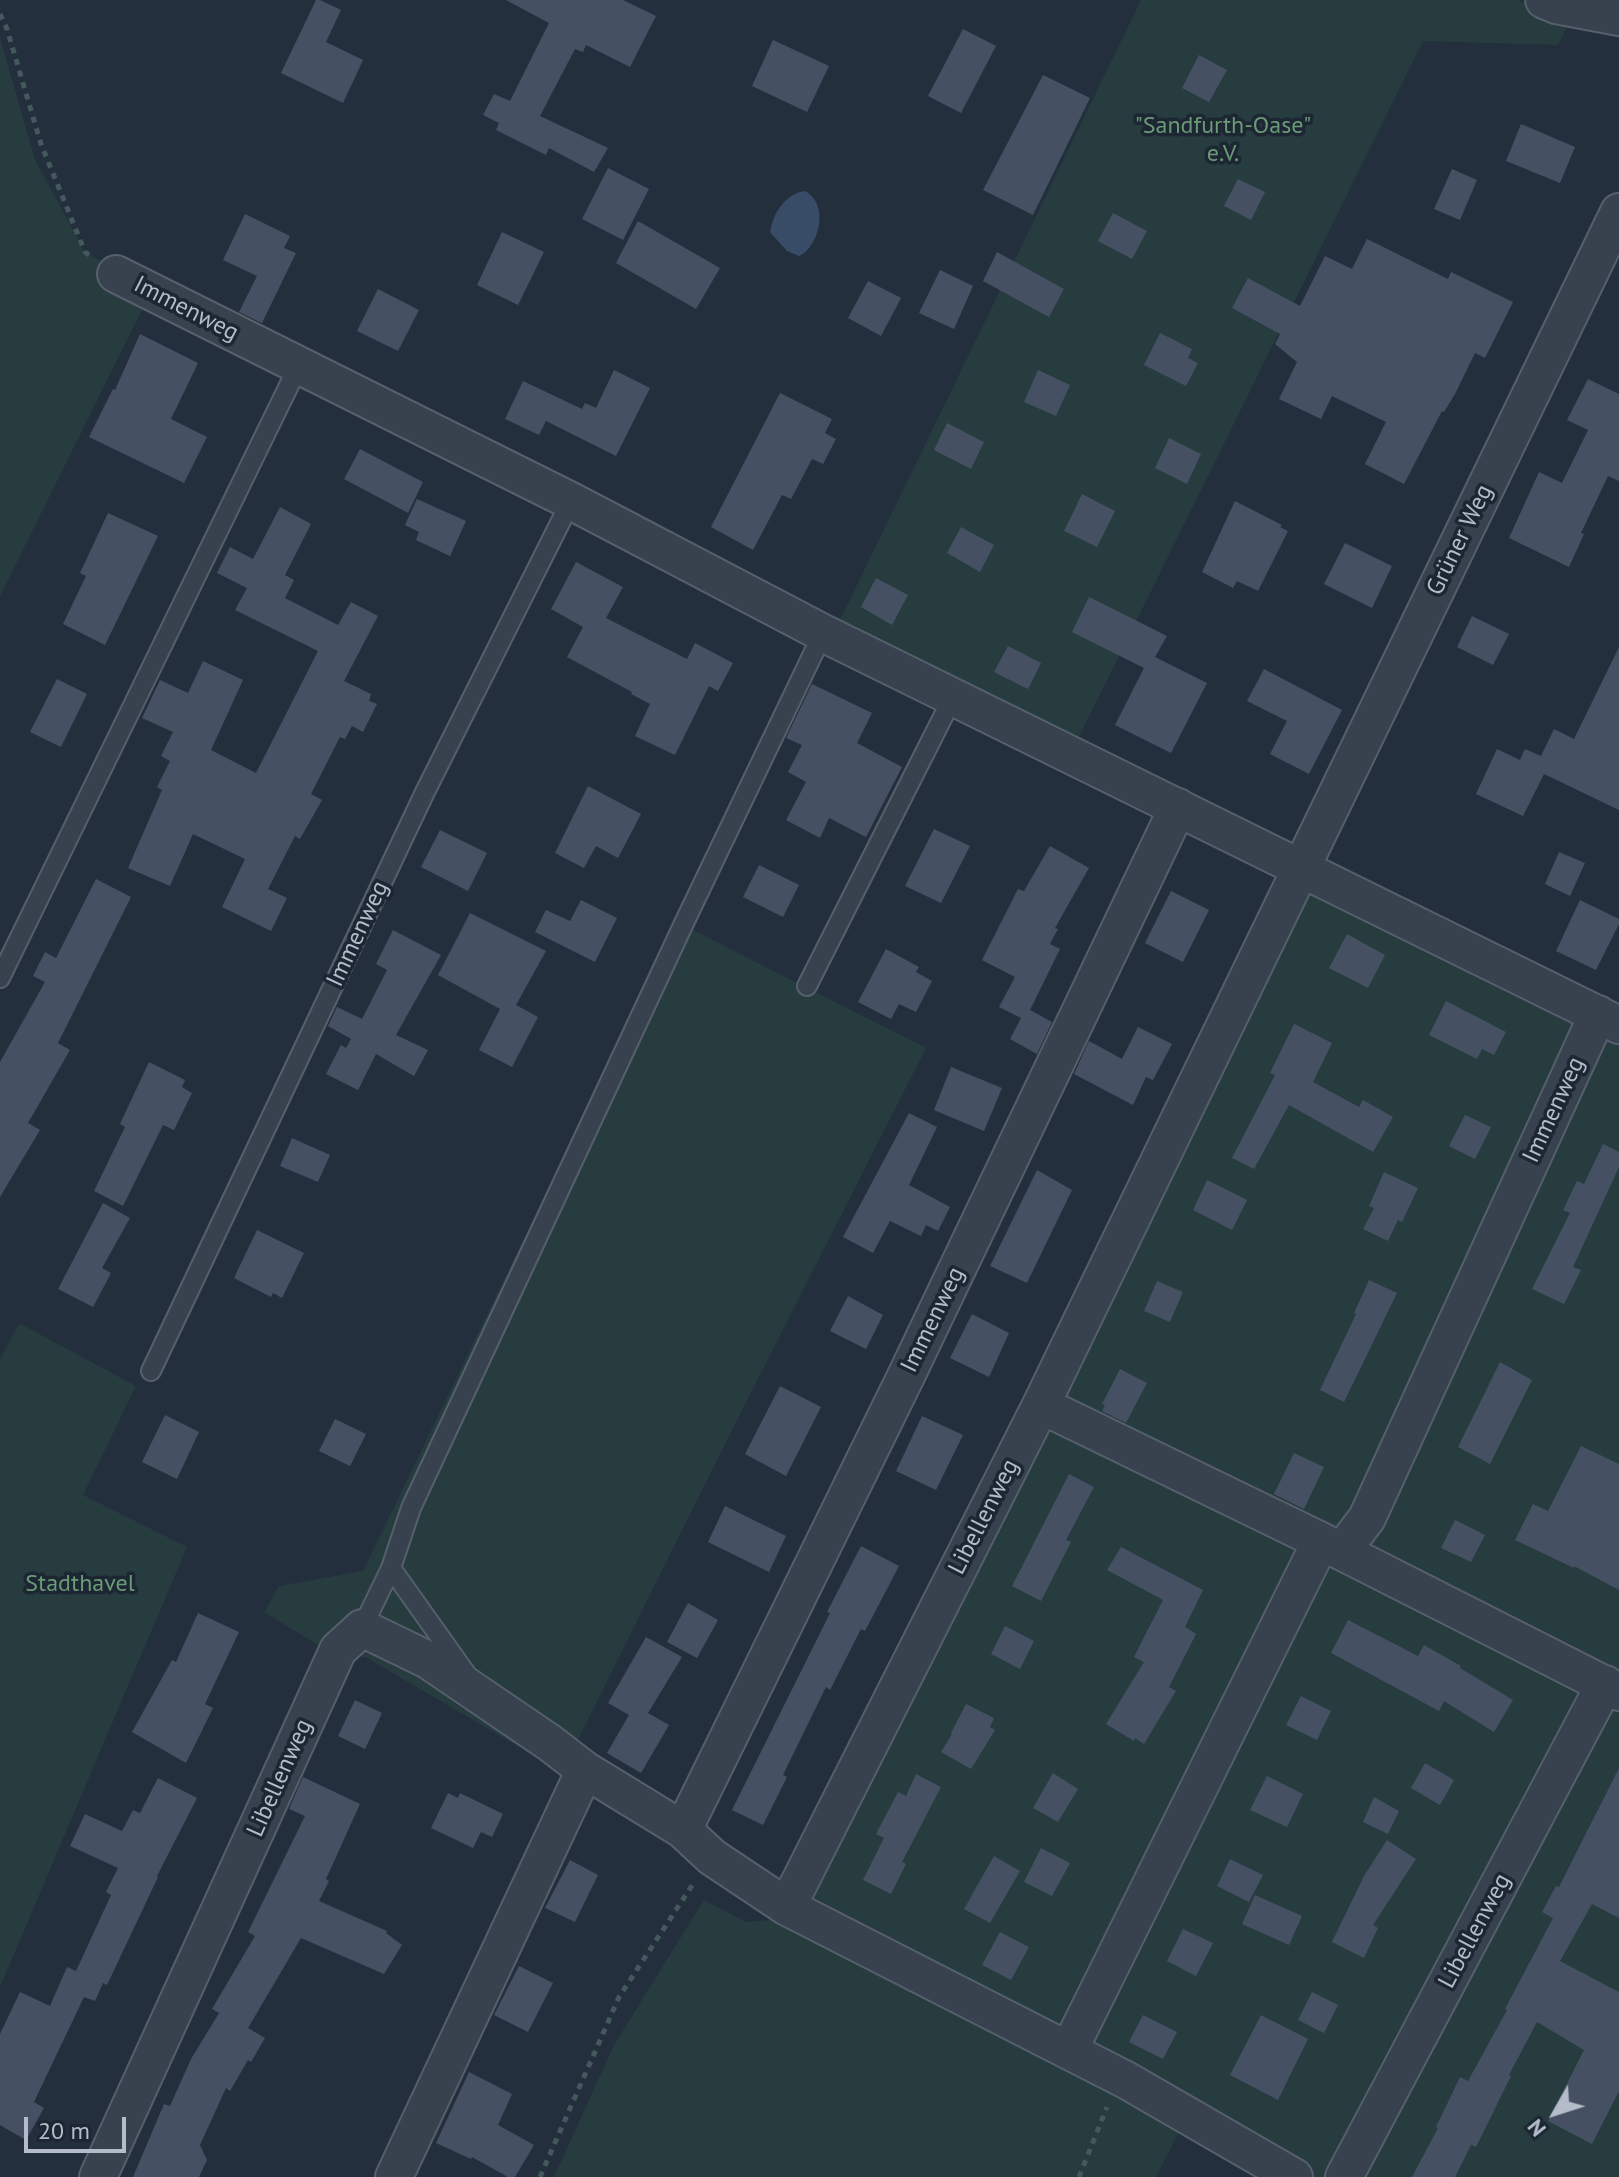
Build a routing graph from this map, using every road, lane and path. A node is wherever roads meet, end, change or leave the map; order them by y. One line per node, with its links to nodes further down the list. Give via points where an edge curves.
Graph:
1 (1544, 0): 3 (street)
2 (0, 14): 5 (path, via 41,144 85,252)
3 (1619, 17)
4 (1619, 212): 11 (street, Grüner Weg)
5 (116, 274): 6 (street, Immenweg)
6 (299, 365): 7 (street, Immenweg); 12 (lane)
7 (571, 501): 8 (street, Immenweg); 15 (lane, Immenweg, via 425,792)
8 (823, 633): 9 (street, Immenweg); 18 (lane, via 417,1493)
9 (953, 697): 10 (street, Immenweg); 13 (lane)
10 (1178, 807): 11 (street, Immenweg); 23 (street, Immenweg)
11 (1301, 868): 14 (street, Immenweg); 16 (street)
12 (0, 978)
13 (807, 986)
14 (1608, 1019): 17 (street, Immenweg, via 1367,1518)
15 (151, 1371)
16 (1041, 1405): 17 (street, Libellenweg); 25 (street, Libellenweg)
17 (1331, 1546): 20 (street, Libellenweg); 26 (street)
18 (391, 1568): 19 (lane); 21 (lane)
19 (362, 1628): 21 (street, via 428,1660); 28 (street, Libellenweg, via 338,1650)
20 (1612, 1688): 33 (street, Libellenweg)
21 (484, 1700): 22 (street)
22 (585, 1770): 23 (street); 29 (street)
23 (683, 1830): 24 (street)
24 (712, 1857): 25 (street); 30 (path, via 619,1997)
25 (787, 1907): 26 (street)
26 (1069, 2050): 27 (street)
27 (1126, 2080): 31 (path, via 1106,2108); 32 (street)
28 (98, 2177)
29 (394, 2177)
30 (540, 2177)
31 (1079, 2177)
32 (1294, 2177)
33 (1344, 2177)

